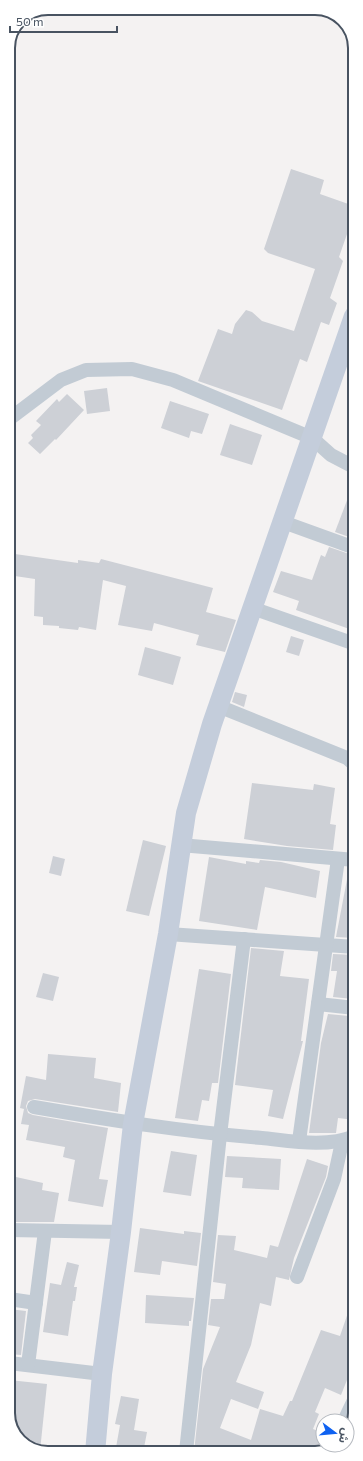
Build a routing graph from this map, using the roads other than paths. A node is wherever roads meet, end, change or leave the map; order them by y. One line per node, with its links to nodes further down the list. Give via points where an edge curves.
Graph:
1 (348, 333): 3 (main road)
2 (15, 415): 3 (street, via 61,380 86,370 132,369 173,380)
3 (312, 438): 4 (street, via 331,455); 5 (main road)
4 (348, 464)
5 (283, 522): 6 (street); 7 (main road)
6 (348, 546)
7 (252, 608): 8 (street); 9 (main road)
8 (348, 642)
9 (218, 706): 10 (street); 11 (main road, via 186,813)
10 (348, 759)
11 (180, 845): 12 (street); 14 (main road)
12 (338, 859): 13 (street); 16 (street)
13 (348, 860)
14 (168, 934): 15 (street); 21 (main road)
15 (244, 939): 16 (street); 22 (street)
16 (326, 945): 17 (street); 18 (street)
17 (348, 947)
18 (318, 1004): 19 (street); 24 (street)
19 (348, 1007)
20 (34, 1107): 21 (street)
21 (133, 1124): 22 (street); 27 (main road)
22 (220, 1134): 24 (street); 35 (street)
23 (348, 1139): 24 (street); 28 (street)
24 (299, 1141)
25 (15, 1230): 26 (street)
26 (45, 1231): 27 (street); 30 (street)
27 (121, 1232): 33 (main road)
28 (297, 1277)
29 (15, 1300): 30 (street)
30 (36, 1303): 32 (street)
31 (15, 1364): 32 (street)
32 (28, 1365): 33 (street)
33 (102, 1374): 34 (main road)
34 (97, 1446)
35 (187, 1446)

